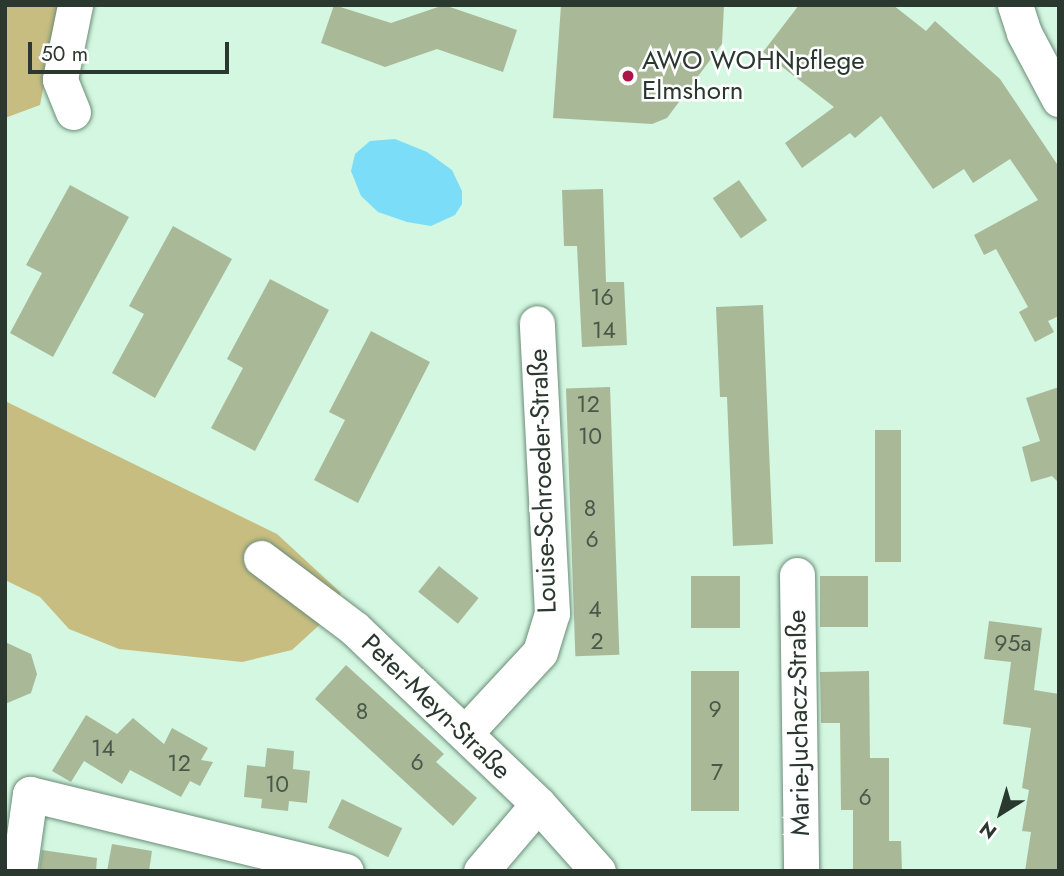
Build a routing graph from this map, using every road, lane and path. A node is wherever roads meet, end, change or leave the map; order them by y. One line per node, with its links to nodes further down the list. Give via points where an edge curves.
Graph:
1 (75, 5): 4 (street, via 60,79)
2 (1015, 5): 3 (street, via 1024,33)
3 (1059, 99)
4 (73, 112)
5 (537, 323): 8 (street, Louise-Schroeder-Straße, via 552,613 540,652)
6 (261, 558): 8 (street, Peter-Meyn-Straße, via 354,628)
7 (797, 575): 14 (street, Marie-Juchacz-Straße)
8 (465, 733): 9 (street, Peter-Meyn-Straße)
9 (538, 804): 12 (street); 13 (street, Peter-Meyn-Straße)
10 (19, 871): 11 (street, via 30,794)
11 (346, 871)
12 (481, 871)
13 (598, 871)
14 (801, 871)

